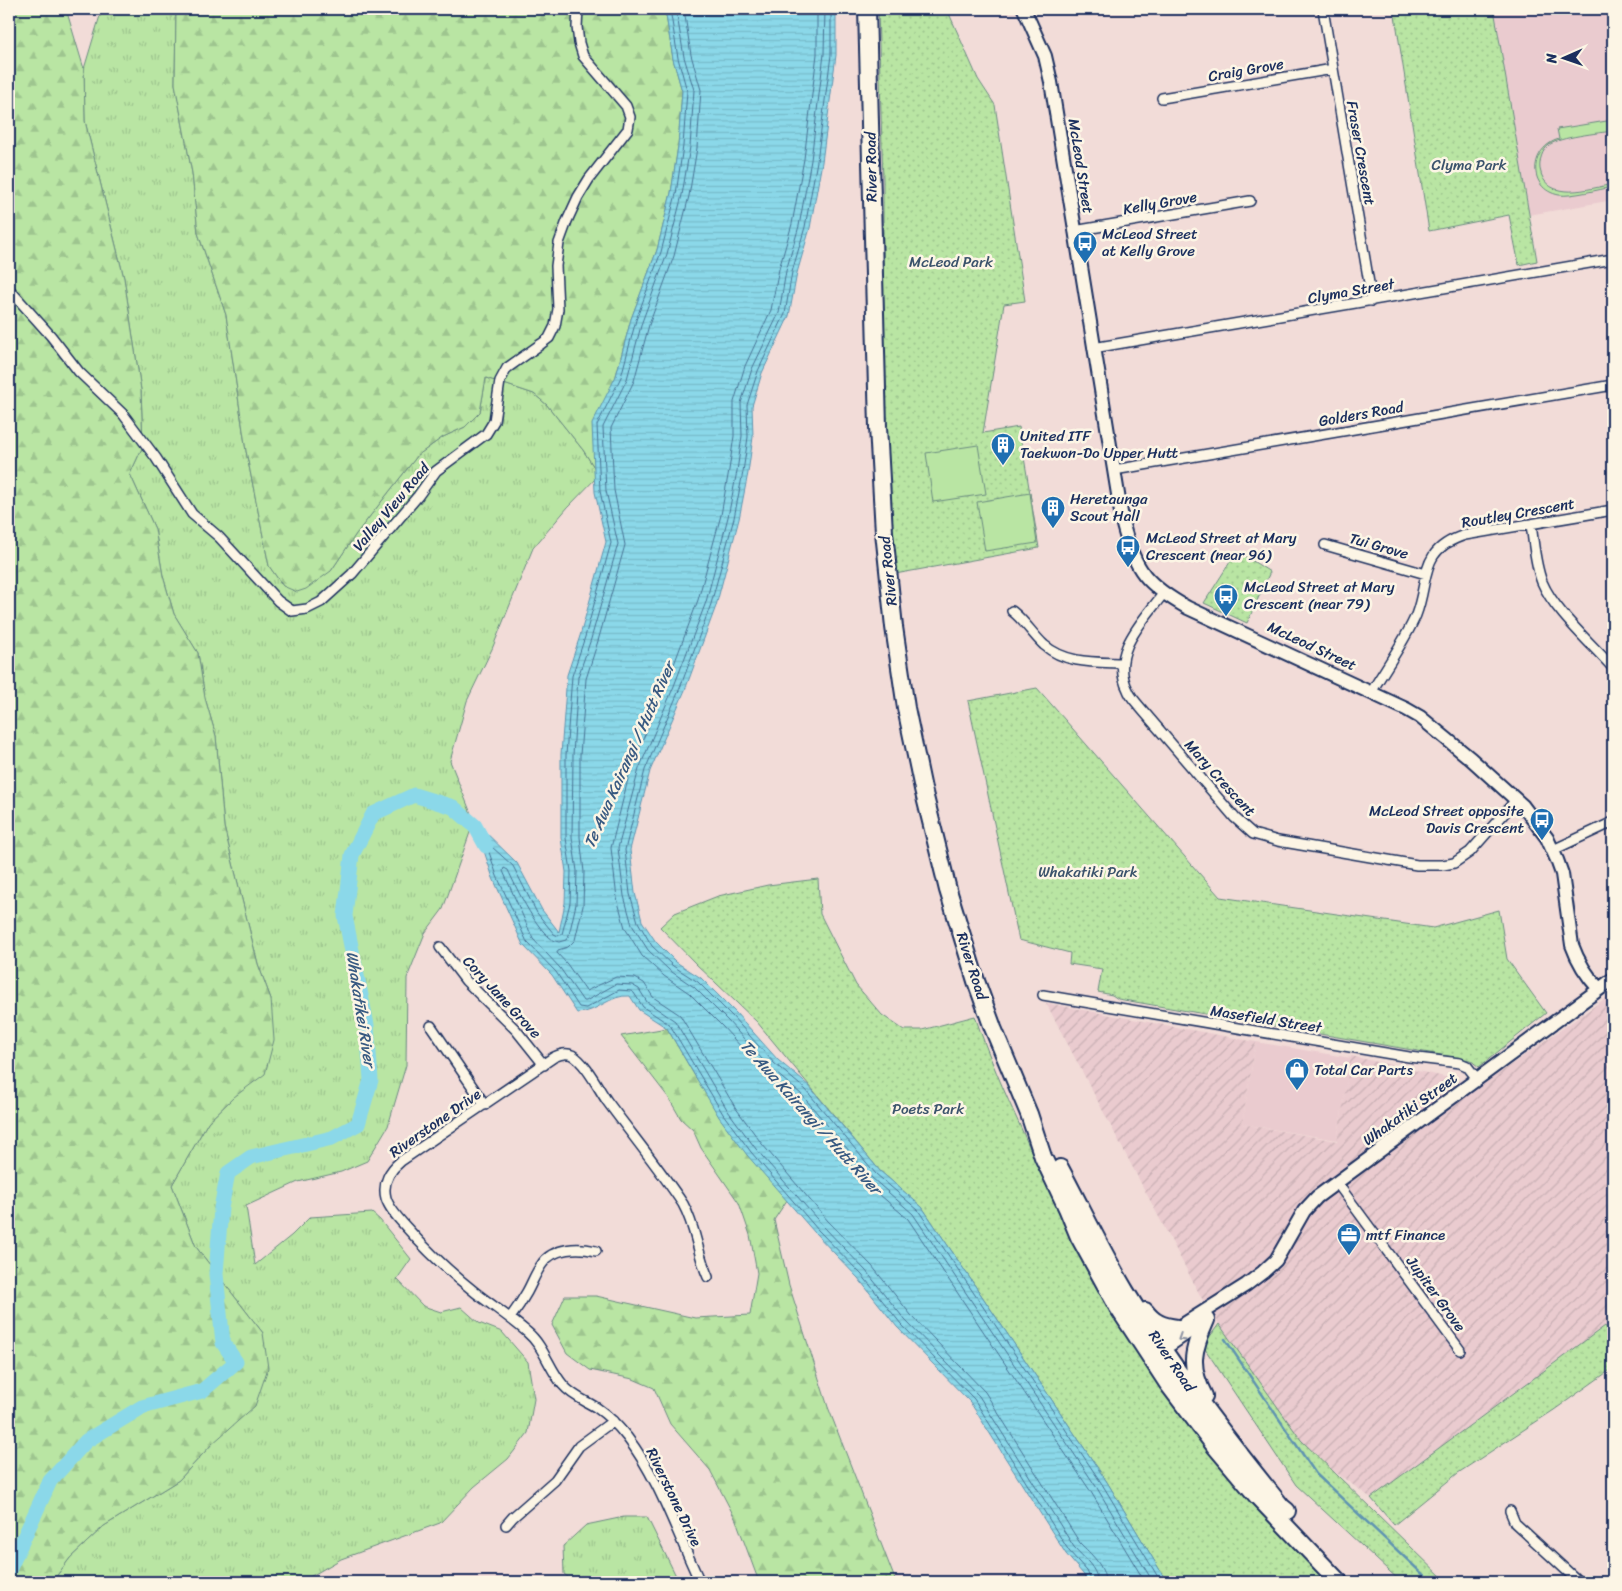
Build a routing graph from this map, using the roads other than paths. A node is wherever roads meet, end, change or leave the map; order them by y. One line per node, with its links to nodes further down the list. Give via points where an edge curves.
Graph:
1 (578, 9): 10 (street, Valley View Road, via 577,27 583,56 626,106 630,117 628,129 578,197 559,243 555,326 549,338 507,368 500,381 494,421 486,434 436,471 352,574 321,602 292,611 278,601 219,537 192,514 123,414 79,372)
2 (867, 9): 35 (highway, River Road, via 880,479 899,668 917,764 948,890 976,981)
3 (1024, 9): 8 (street, McLeod Street, via 1045,56 1051,82)
4 (1323, 9): 5 (street, Fraser Crescent)
5 (1333, 69): 6 (street, Craig Grove); 11 (street, Fraser Crescent)
6 (1162, 98)
7 (1250, 201): 8 (street, Kelly Grove)
8 (1074, 231): 12 (street, McLeod Street)
9 (1613, 259): 11 (street, Clyma Street)
10 (9, 289)
11 (1372, 301): 12 (street, Clyma Street)
12 (1093, 348): 14 (street, McLeod Street)
13 (1613, 385): 14 (street, Golders Road)
14 (1114, 470): 19 (street, McLeod Street, via 1123,525 1132,554 1144,575)
15 (1613, 510): 16 (street, Routley Crescent)
16 (1531, 525): 18 (street, Routley Crescent, via 1454,539 1442,546); 22 (street, via 1542,583 1564,614)
17 (1325, 545): 18 (street, Tui Grove)
18 (1426, 574): 23 (street, Routley Crescent, via 1416,615)
19 (1163, 594): 21 (street, via 1132,637); 23 (street, McLeod Street)
20 (1012, 611): 21 (street, via 1054,652 1082,661)
21 (1122, 663): 24 (street, Mary Crescent, via 1128,690 1139,706 1235,818 1261,837 1417,865 1443,865 1454,863 1470,852)
22 (1613, 668)
23 (1372, 691): 24 (street, McLeod Street, via 1420,718)
24 (1516, 800): 26 (street, McLeod Street, via 1541,828)
25 (1613, 822): 26 (street)
26 (1553, 850): 29 (street, McLeod Street, via 1565,889 1572,946 1584,971)
27 (440, 947): 32 (street, Cory Jane Grove, via 466,981 516,1030)
28 (1613, 979): 29 (street, Whakatiki Street)
29 (1599, 989): 33 (street, Whakatiki Street)
30 (1042, 995): 33 (street, Masefield Street, via 1460,1063 1467,1066)
31 (432, 1026): 34 (street)
32 (544, 1065): 34 (street, Riverstone Drive); 40 (street, Riverstone Drive, via 566,1053 581,1063 683,1204)
33 (1478, 1080): 36 (street, Whakatiki Street)
34 (485, 1105): 42 (street, Riverstone Drive, via 395,1167 388,1178 385,1195 394,1212 423,1245 476,1293)
35 (1029, 1114): 37 (highway, River Road, via 1043,1158); 38 (highway, River Road)
36 (1337, 1183): 41 (street, Whakatiki Street, via 1307,1207 1276,1260); 46 (street, Jupiter Grove)
37 (1067, 1208): 45 (highway, via 1146,1338); 49 (highway, River Road, via 1079,1237 1147,1354 1214,1445 1257,1496)
38 (1094, 1234): 44 (highway, via 1151,1319); 45 (highway, River Road)
39 (596, 1251): 42 (street, via 569,1249 546,1259)
40 (708, 1277)
41 (1246, 1285): 43 (street, Whakatiki Street); 44 (street, Whakatiki Street)
42 (510, 1318): 47 (street, Riverstone Drive, via 535,1340 563,1385)
43 (1206, 1320): 45 (street, Whakatiki Street, one-way to 45, via 1171,1344); 49 (highway, via 1194,1355 1198,1385 1240,1447 1285,1504)
44 (1177, 1328): 45 (street, Whakatiki Street, via 1164,1336)
45 (1161, 1347): 49 (highway, River Road, via 1164,1365 1217,1438)
46 (1460, 1350)
47 (613, 1421): 50 (street, via 579,1446 555,1480); 51 (street, Riverstone Drive, via 647,1466)
48 (1510, 1511): 54 (street, via 1515,1523)
49 (1283, 1514): 52 (highway, River Road); 53 (highway, River Road)
50 (506, 1525)
51 (700, 1582)
52 (1339, 1582)
53 (1352, 1582)
54 (1579, 1582)

